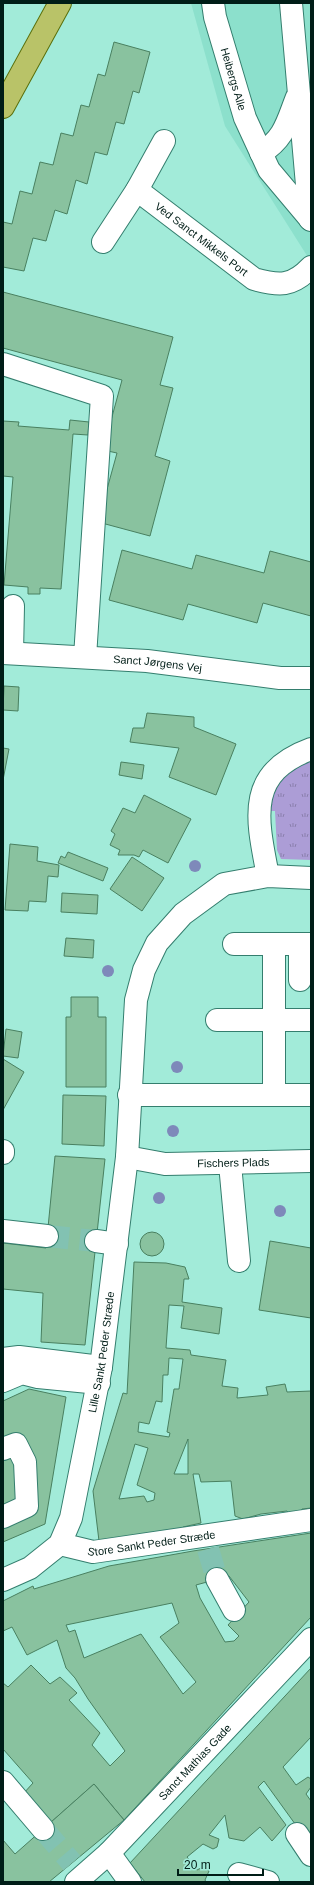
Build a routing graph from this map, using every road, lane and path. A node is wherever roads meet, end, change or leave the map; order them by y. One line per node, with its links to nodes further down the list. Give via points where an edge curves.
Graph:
1 (60, 3): 5 (main road)
2 (213, 3): 7 (street, Heibergs Alle, via 245,118)
3 (291, 3): 4 (street, Heibergs Alle)
4 (299, 93): 7 (street, Heibergs Alle, via 282,134 274,144); 9 (street, Heibergs Alle)
5 (3, 107)
6 (164, 141): 8 (street)
7 (261, 153): 9 (street, Heibergs Alle, via 269,170)
8 (137, 190): 10 (street); 11 (street, Ved Sanct Mikkels Port, via 254,279 273,285 289,283 305,274)
9 (311, 220)
10 (103, 242)
11 (311, 267)
12 (3, 364): 15 (street, via 102,396)
13 (13, 606): 14 (street)
14 (7, 653): 15 (street, Sanct Jørgens Vej)
15 (85, 657): 16 (street, Sanct Jørgens Vej, via 147,661 280,678)
16 (311, 678)
17 (311, 750): 18 (street, via 283,763 271,776 261,795 260,821)
18 (268, 876): 19 (street, Lille Sankt Peder Stræde); 27 (street, Lille Sankt Peder Stræde, via 224,884 183,914 157,943 144,970 136,1000)
19 (311, 878)
20 (234, 944): 21 (street)
21 (274, 944): 22 (street); 25 (street)
22 (305, 944): 23 (street)
23 (300, 980)
24 (217, 1020): 25 (street)
25 (274, 1020): 26 (street); 28 (street)
26 (311, 1020)
27 (129, 1095): 28 (street); 30 (street, Lille Sankt Peder Stræde)
28 (274, 1095): 29 (street)
29 (311, 1095)
30 (126, 1157): 32 (street, Fischers Plads, via 156,1164); 37 (street, Lille Sankt Peder Stræde, via 106,1242)
31 (311, 1161): 32 (street, Fischers Plads)
32 (230, 1164): 35 (street)
33 (3, 1231): 34 (street)
34 (47, 1236)
35 (239, 1261)
36 (3, 1359): 37 (street, via 19,1357)
37 (100, 1375): 38 (street); 43 (street, Lille Sankt Peder Stræde, via 71,1518)
38 (22, 1379): 39 (street)
39 (3, 1395)
40 (3, 1449): 41 (street, via 16,1444 24,1462 28,1506)
41 (3, 1517)
42 (311, 1520): 43 (street, Store Sankt Peder Stræde, via 207,1542 93,1552)
43 (60, 1544): 45 (street, via 30,1568)
44 (217, 1579): 46 (street)
45 (3, 1580)
46 (234, 1610)
47 (311, 1639): 51 (street, Sanct Mathias Gade)
48 (3, 1782): 49 (street)
49 (43, 1829)
50 (297, 1834): 52 (street)
51 (109, 1853): 53 (street, Sanct Mathias Gade); 55 (street)
52 (311, 1855)
53 (77, 1874)
54 (239, 1874): 56 (street)
55 (130, 1882)
56 (268, 1882)

